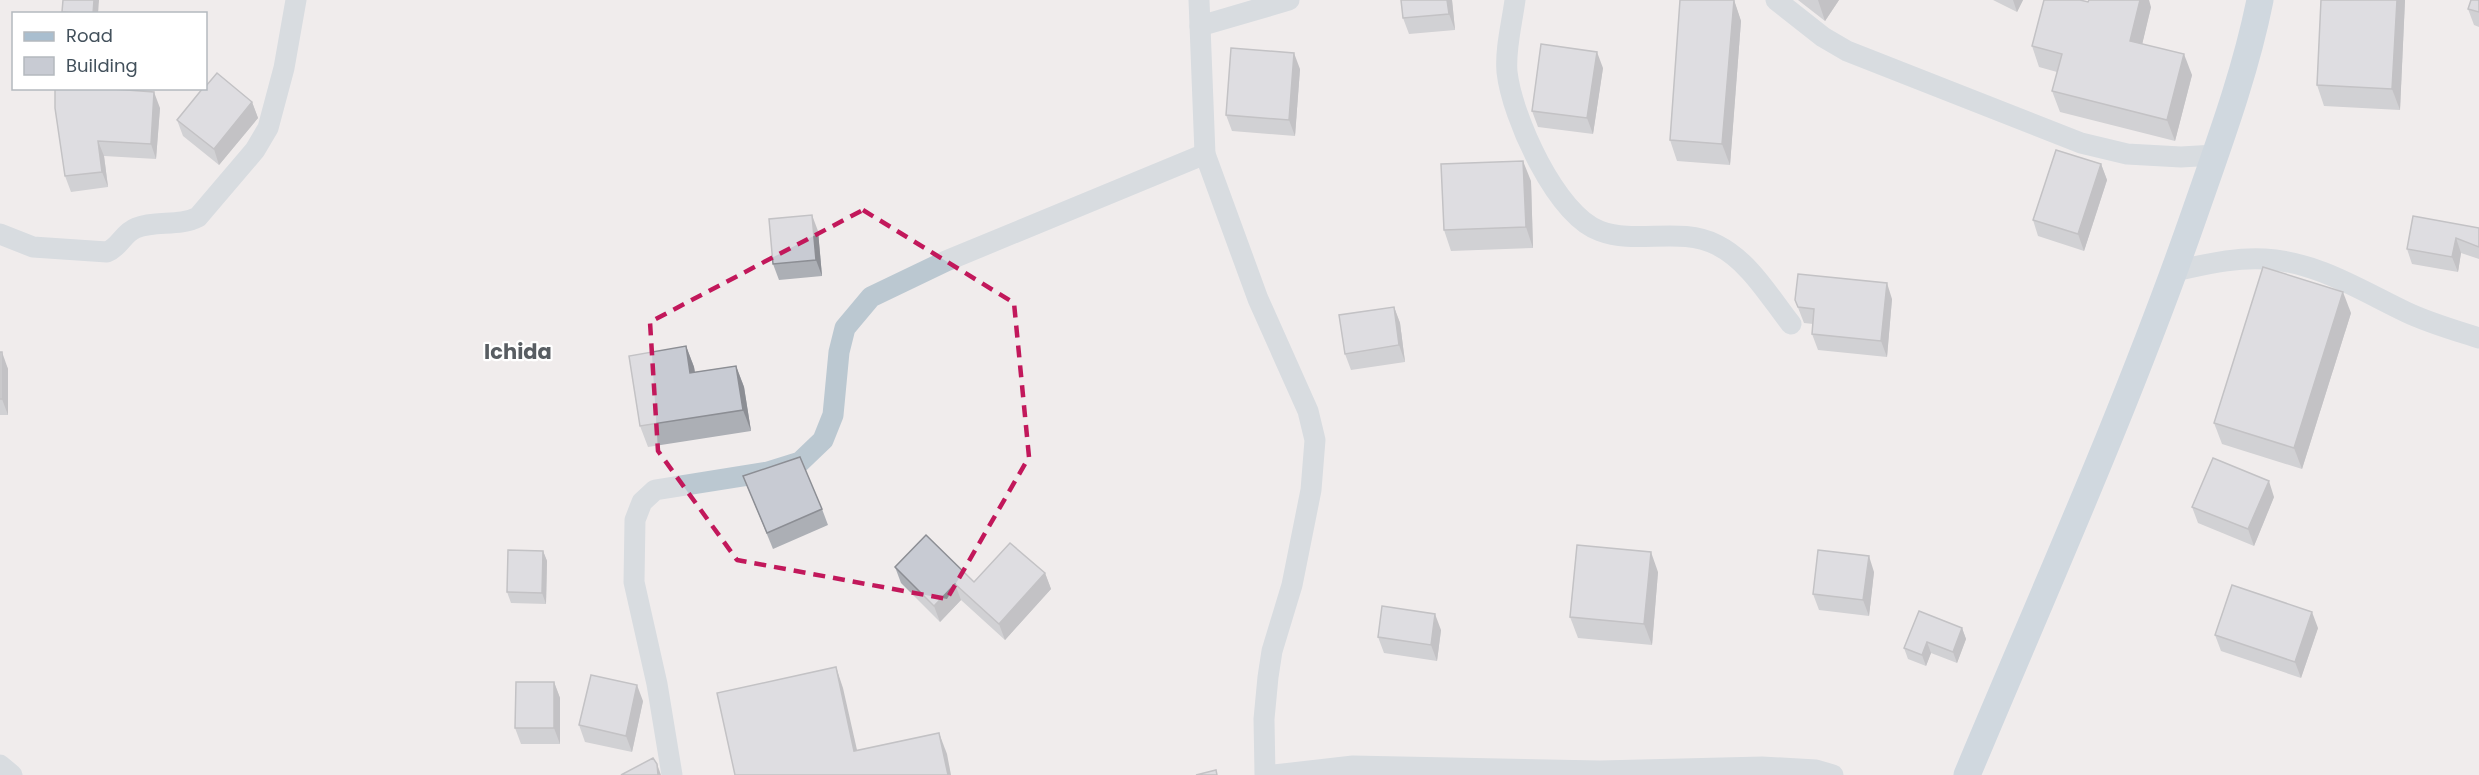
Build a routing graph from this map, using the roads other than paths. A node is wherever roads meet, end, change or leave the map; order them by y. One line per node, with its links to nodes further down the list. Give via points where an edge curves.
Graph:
1 (296, 0): 10 (street, via 268,128 255,150 198,217 188,222 136,228 107,252 33,247)
2 (1199, 0): 7 (street)
3 (1289, 0): 7 (street)
4 (1515, 0): 12 (street, via 1507,70 1512,101 1526,139 1580,221 1601,232 1684,236 1716,244 1743,264)
5 (1776, 0): 9 (street, via 1847,51 2081,143 2127,154)
6 (2260, 0): 9 (main road)
7 (1200, 26): 8 (street)
8 (1204, 154): 16 (street, via 946,261 871,297 845,328 833,415 823,440 800,462 768,472 655,490 642,502 635,520 634,582); 17 (street, via 1258,300 1308,411 1315,440 1311,490 1268,677)
9 (2215, 155): 11 (main road)
10 (0, 234)
11 (2174, 271): 13 (street, via 2227,260 2256,259 2306,267 2355,284 2434,324); 20 (main road)
12 (1791, 324)
13 (2479, 338)
14 (0, 765): 15 (street)
15 (12, 775)
16 (672, 775)
17 (1265, 775)
18 (1274, 775): 19 (street, via 1353,766 1600,771 1762,767 1816,770)
19 (1833, 775)
20 (1967, 775)

